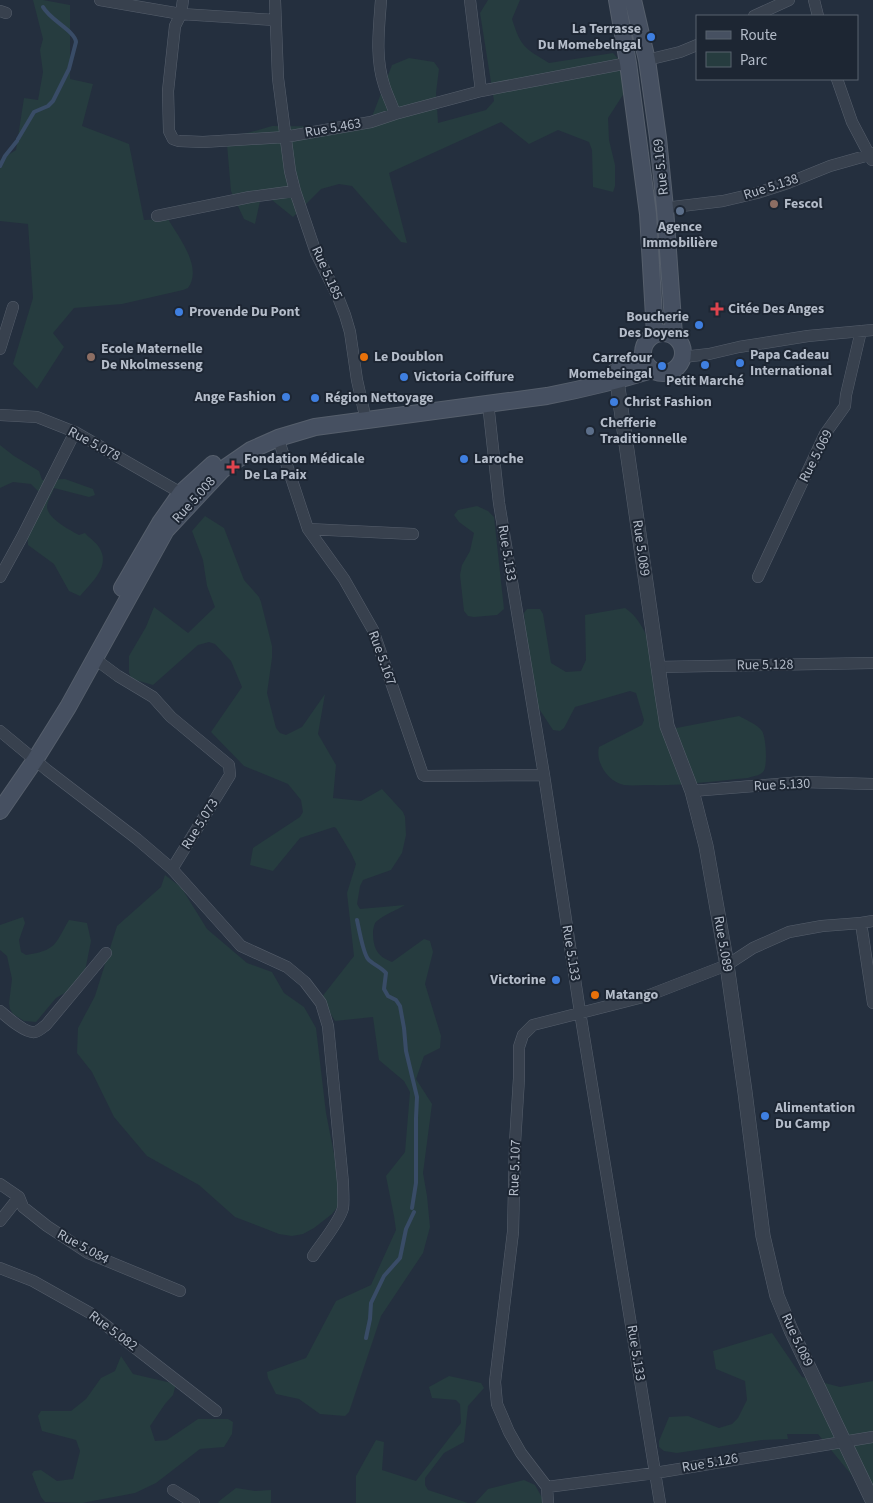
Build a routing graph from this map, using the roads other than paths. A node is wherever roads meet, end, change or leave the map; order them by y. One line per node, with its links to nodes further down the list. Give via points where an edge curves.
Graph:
1 (100, 0): 10 (street)
2 (183, 0): 10 (street, Rue 5.463)
3 (275, 0): 13 (street, Rue 5.185)
4 (381, 0): 19 (street, via 378,57)
5 (470, 0): 18 (street)
6 (617, 0): 16 (main road, Rue 5.169)
7 (633, 0): 15 (main road, Rue 5.169)
8 (789, 0): 11 (street)
9 (814, 0): 12 (street)
10 (180, 14): 13 (street); 20 (street, Rue 5.463, via 175,26 168,91 169,131 173,139 204,142)
11 (756, 15)
12 (818, 15)
13 (275, 20): 20 (street, Rue 5.185)
14 (696, 44): 15 (street)
15 (647, 60): 23 (main road, Rue 5.169)
16 (628, 63): 18 (street, Rue 5.463); 28 (main road, Rue 5.169, via 648,214)
17 (837, 80): 21 (street, via 852,122)
18 (481, 91): 19 (street, Rue 5.463)
19 (396, 114): 20 (street, Rue 5.463, via 371,122)
20 (285, 136): 22 (street, Rue 5.185)
21 (872, 156): 23 (street, Rue 5.138, via 830,166 757,193)
22 (295, 192): 24 (street, via 250,197); 35 (street, Rue 5.185, via 316,253 345,315)
23 (665, 208): 29 (main road, Rue 5.169)
24 (157, 216)
25 (13, 307): 30 (street)
26 (873, 330): 27 (street)
27 (861, 331): 31 (street, via 808,336); 43 (street, Rue 5.069, via 845,406 825,434)
28 (655, 334): 29 (main road); 32 (main road, via 645,342 642,355)
29 (674, 335): 31 (main road, via 682,345)
30 (0, 349)
31 (683, 357): 32 (main road, via 681,364 671,372 664,373)
32 (648, 366): 33 (main road, Rue 5.008)
33 (615, 376): 34 (main road, Rue 5.008, via 555,394); 35 (main road, Rue 5.008); 46 (street, Rue 5.089)
34 (488, 403): 38 (main road, Rue 5.008, via 315,427); 49 (street, Rue 5.133, via 499,503)
35 (364, 411): 39 (main road, Rue 5.008, via 312,419 274,430 217,461)
36 (0, 414): 37 (street, Rue 5.078, via 38,418)
37 (75, 432): 39 (street, Rue 5.078); 42 (street)
38 (278, 438): 40 (street, Rue 5.167); 44 (main road, Rue 5.008, via 222,470 166,530)
39 (181, 493): 48 (main road, Rue 5.008, via 150,538)
40 (308, 529): 41 (street); 49 (street, Rue 5.167, via 344,579 373,630 423,775)
41 (413, 534)
42 (0, 577)
43 (758, 577)
44 (96, 659): 48 (main road, Rue 5.008, via 68,707); 54 (street, Rue 5.073, via 152,697 229,765 230,775)
45 (873, 664): 46 (street, Rue 5.128)
46 (657, 667): 51 (street, Rue 5.089, via 667,726)
47 (0, 730): 48 (street)
48 (31, 757): 52 (main road, Rue 5.008); 53 (main road, Rue 5.008); 54 (street)
49 (544, 774): 61 (street, Rue 5.133)
50 (873, 784): 51 (street, Rue 5.130, via 802,782)
51 (692, 791): 58 (street, Rue 5.089, via 706,846)
52 (0, 794)
53 (0, 811)
54 (172, 869): 65 (street, via 241,946 287,967 305,982 321,1003 329,1035 343,1209)
55 (873, 920): 56 (street, Rue 5.107)
56 (861, 923): 58 (street, Rue 5.107, via 788,932 753,948); 59 (street)
57 (106, 953): 60 (street, via 46,1025 36,1032 23,1028)
58 (727, 966): 61 (street, Rue 5.107, via 647,996); 70 (street, Rue 5.089, via 763,1236 777,1296)
59 (873, 1003)
60 (0, 1011)
61 (580, 1012): 71 (street, Rue 5.133); 72 (street, Rue 5.107, via 533,1025 523,1035 518,1047 512,1239 495,1382 497,1404 510,1432 521,1453)
62 (0, 1184): 63 (street, Rue 5.084)
63 (19, 1197): 64 (street); 67 (street, Rue 5.084, via 23,1207 46,1226 88,1252)
64 (0, 1221)
65 (313, 1256)
66 (0, 1268): 68 (street, Rue 5.082, via 33,1281 90,1313)
67 (180, 1291)
68 (216, 1411)
69 (873, 1437): 70 (street, Rue 5.126)
70 (845, 1441): 71 (street, Rue 5.126); 74 (street, Rue 5.089)
71 (655, 1473): 72 (street, Rue 5.126); 77 (street, Rue 5.133)
72 (547, 1487): 76 (street)
73 (173, 1490): 75 (street)
74 (873, 1502)
75 (194, 1503)
76 (548, 1503)
77 (660, 1503)

